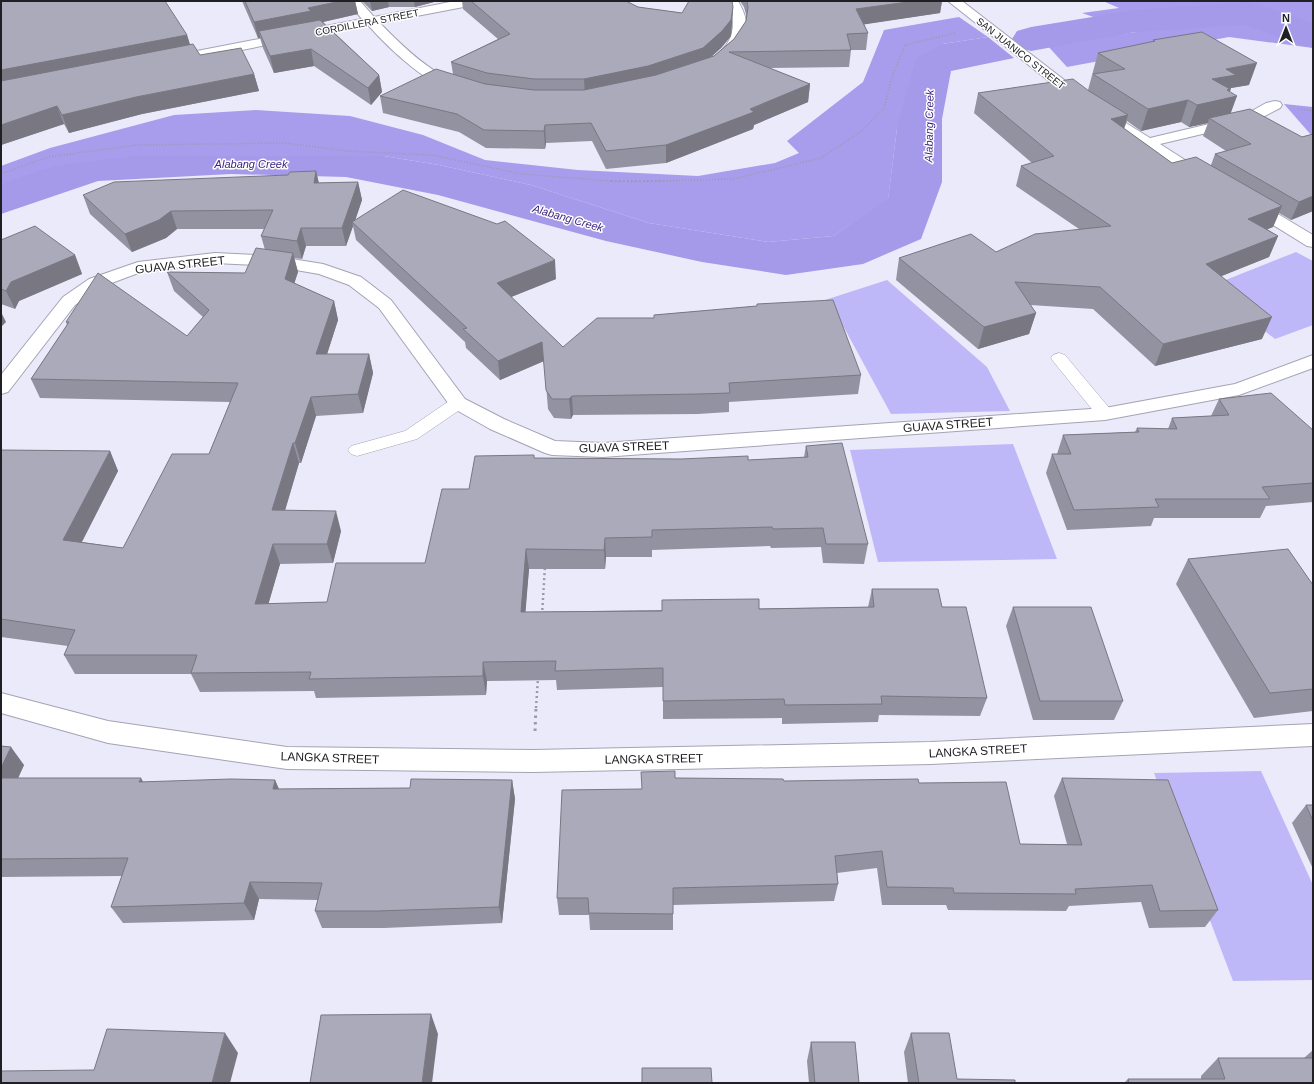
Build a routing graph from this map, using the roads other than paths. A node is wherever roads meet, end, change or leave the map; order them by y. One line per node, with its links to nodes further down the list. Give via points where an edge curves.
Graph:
1 (353, 1): 5 (street)
2 (474, 1): 5 (street, CORDILLERA STREET)
3 (732, 1): 7 (street, via 737,7 740,23 738,37)
4 (954, 1): 10 (street, SAN JUANICO STREET, via 1089,106)
5 (371, 21): 6 (street, CORDILLERA STREET); 8 (street, via 415,64 444,82)
6 (162, 62)
7 (713, 65)
8 (465, 89)
9 (1275, 104): 10 (street, via 1248,119)
10 (1148, 143): 11 (street, SAN JUANICO STREET)
11 (1212, 182)
12 (1238, 197): 13 (street)
13 (1313, 242)
14 (1059, 358): 18 (lane)
15 (1313, 361): 18 (street, GUAVA STREET, via 1239,389)
16 (1, 388): 17 (street, GUAVA STREET, via 69,301 94,283 138,267 215,258 273,261 323,269 355,281 384,304)
17 (458, 402): 18 (street, GUAVA STREET, via 497,424 552,448 602,450); 19 (lane, via 411,435)
18 (1105, 414)
19 (357, 450)
20 (1, 703): 21 (street, LANGKA STREET, via 108,732 287,758 533,761 931,753)
21 (1313, 735)

